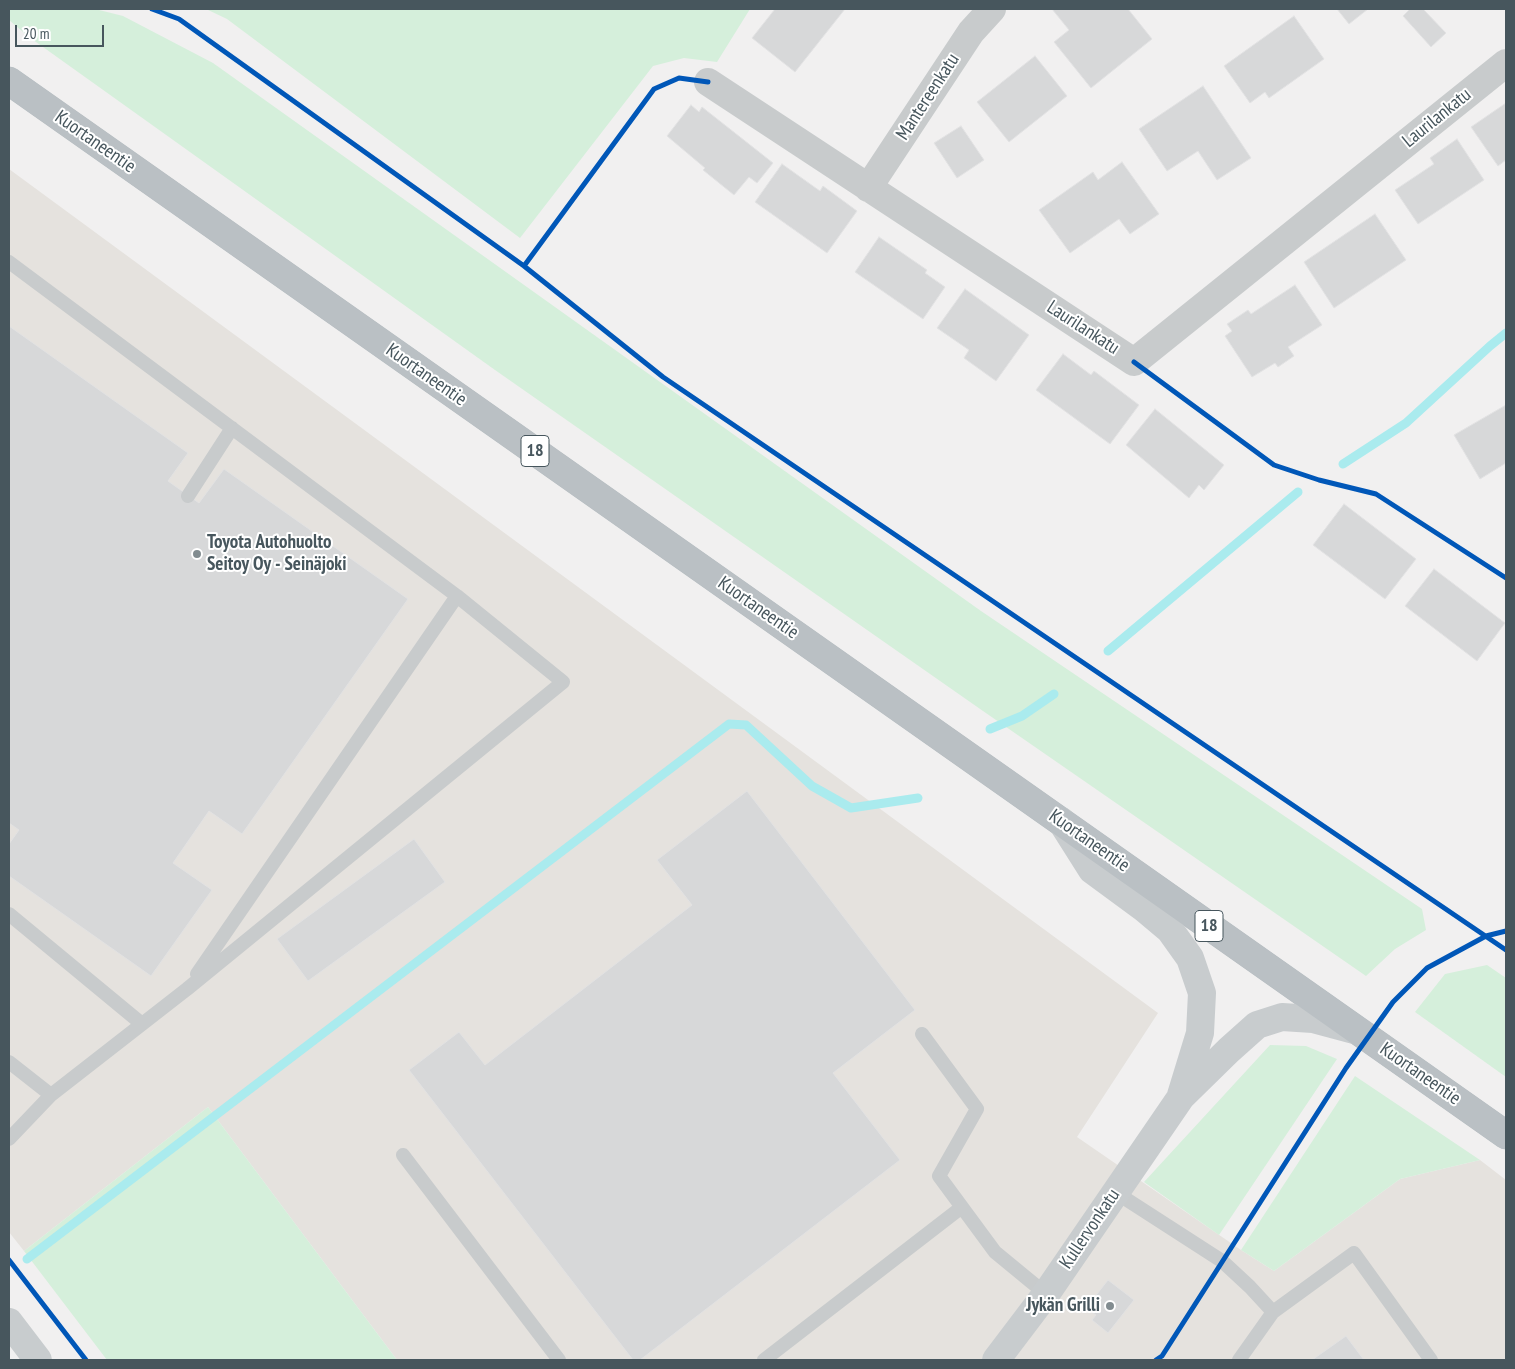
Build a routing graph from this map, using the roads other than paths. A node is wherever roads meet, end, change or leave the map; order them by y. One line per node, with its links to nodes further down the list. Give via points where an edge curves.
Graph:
1 (992, 9): 5 (street, Mantereenkatu, via 971,32)
2 (1506, 63): 5 (street, Laurilankatu, via 1134,362)
3 (9, 81): 10 (highway, Kuortaneentie / 18)
4 (708, 82): 5 (street, Laurilankatu)
5 (868, 188)
6 (9, 262): 7 (lane)
7 (232, 428): 8 (lane); 9 (lane)
8 (188, 496)
9 (457, 596): 12 (lane); 12 (lane, via 563,682)
10 (1061, 821): 14 (highway, Kuortaneentie / 18); 18 (street, Kullervonkatu, via 1092,870 1170,930 1190,958 1202,993 1200,1033)
11 (9, 914): 13 (lane)
12 (187, 989): 13 (lane)
13 (142, 1024): 17 (lane)
14 (1358, 1031): 18 (street, Kullervonkatu, via 1313,1018 1282,1017 1257,1025); 19 (highway, Kuortaneentie / 18)
15 (922, 1034): 23 (lane, via 977,1109 939,1176)
16 (9, 1062): 17 (lane)
17 (51, 1095): 20 (lane)
18 (1181, 1096): 22 (street, Kullervonkatu)
19 (1506, 1135)
20 (9, 1139)
21 (403, 1155): 28 (lane)
22 (1115, 1192): 24 (street, Kullervonkatu); 25 (lane, via 1222,1261)
23 (962, 1207): 24 (lane, via 994,1252); 29 (lane)
24 (1046, 1294): 30 (street, Kullervonkatu)
25 (1273, 1312): 31 (lane); 32 (lane, via 1354,1253)
26 (9, 1322): 27 (street)
27 (38, 1360)
28 (559, 1360)
29 (764, 1360)
30 (996, 1360)
31 (1238, 1360)
32 (1431, 1360)

